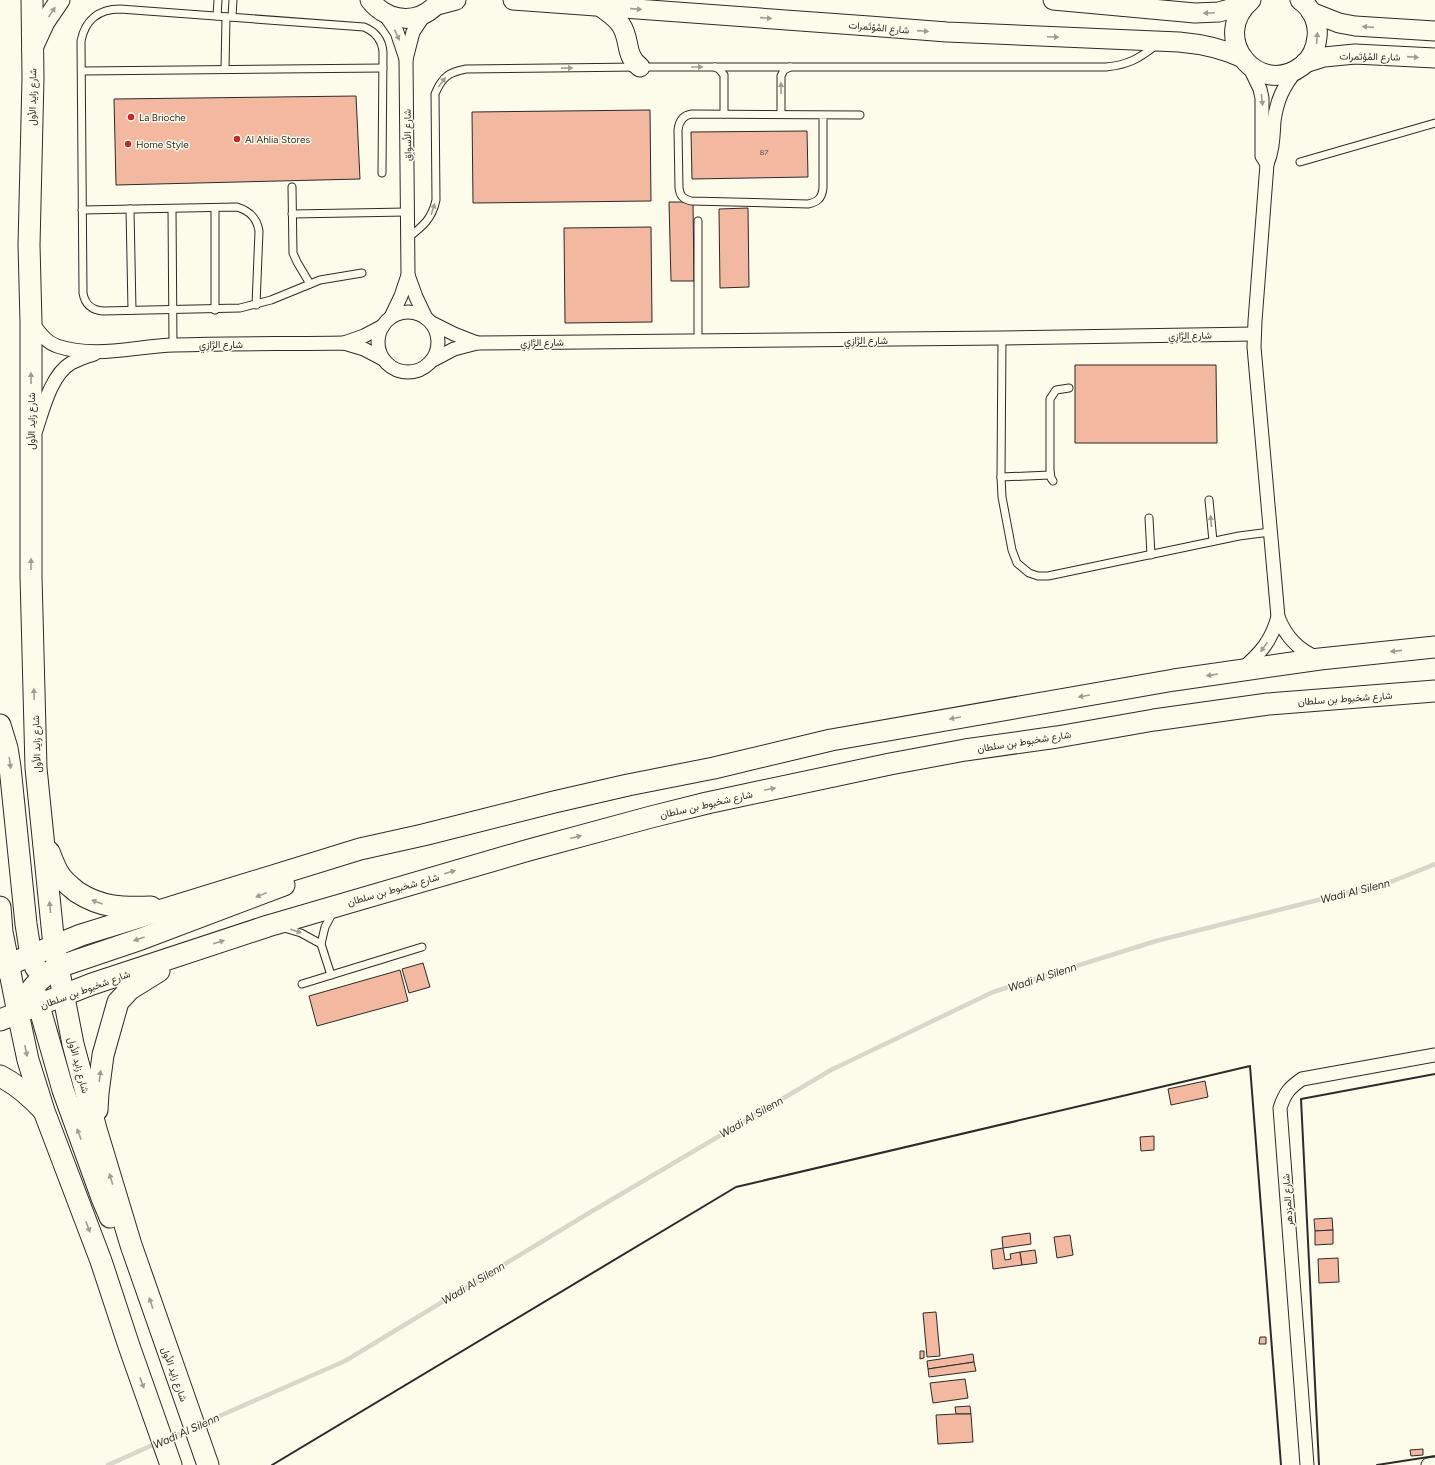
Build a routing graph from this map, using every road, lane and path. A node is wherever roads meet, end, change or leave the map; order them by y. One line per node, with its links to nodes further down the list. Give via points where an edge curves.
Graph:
1 (32, 0): 17 (main road, شارع زايد الأول)
2 (60, 0): 17 (street, one-way to 2, via 45,22)
3 (218, 0): 13 (lane)
4 (233, 0): 14 (lane)
5 (456, 0): 11 (street)
6 (513, 0): 12 (street, شارع المُؤتَمرات)
7 (1053, 0): 8 (street, one-way to 7, via 1219,12 1196,13)
8 (1249, 2): 20 (street, via 1240,12 1234,30 1238,50)
9 (374, 3): 11 (street, via 394,17 404,19 415,18); 19 (street, شارع الأسواق, one-way to 19, via 397,32)
10 (1305, 4): 15 (street, one-way to 10, via 1340,23); 21 (street, one-way to 10, via 1312,54 1317,38 1316,22)
11 (434, 6): 19 (street, شارع الأسواق, via 413,32)
12 (600, 6): 16 (street, شارع المُؤتَمرات, one-way to 16, via 921,31); 22 (street, via 621,24 630,55)
13 (217, 16): 14 (lane); 27 (lane, via 105,10 86,25 82,41)
14 (229, 17): 25 (lane, via 364,28 380,39); 26 (lane)
15 (1435, 31)
16 (1161, 41): 20 (street, شارع المُؤتَمرات, via 1208,46 1229,52); 24 (lane, via 1136,60 1106,67)
17 (32, 50): 53 (main road, شارع زايد الأول, via 29,245)
18 (1435, 58): 21 (street, شارع المُؤتَمرات, one-way to 18, via 1324,57 1356,54)
19 (406, 59): 41 (street, شارع الأسواق)
20 (1245, 61): 21 (street, شارع المُؤتَمرات, via 1266,74 1277,75); 34 (street, one-way to 34, via 1262,98 1262,154)
21 (1301, 66): 34 (street, via 1279,97 1271,154)
22 (640, 67): 23 (lane, one-way to 23); 44 (lane, one-way to 22, via 425,224 434,209 435,94 446,76 466,69)
23 (713, 67): 24 (lane); 28 (lane, via 724,75)
24 (790, 67): 29 (lane, one-way to 24, via 781,76 784,70)
25 (383, 68): 26 (lane); 35 (lane)
26 (225, 69): 27 (lane)
27 (82, 71): 40 (lane)
28 (724, 114): 29 (lane); 30 (lane, via 692,114 680,122 679,188 686,200 808,204 818,201 823,188)
29 (781, 114): 30 (lane)
30 (823, 115): 31 (lane)
31 (860, 115)
32 (1435, 123): 33 (lane)
33 (1300, 162)
34 (1267, 164): 55 (street)
35 (382, 173)
36 (292, 187): 42 (lane)
37 (215, 208): 39 (lane); 48 (lane, via 237,207 251,214 258,225); 51 (lane)
38 (130, 209): 39 (lane); 40 (lane); 49 (lane)
39 (172, 209): 50 (lane)
40 (82, 210): 49 (lane, via 84,299 87,304 98,310)
41 (408, 212): 42 (lane); 44 (street, شارع الأسواق)
42 (292, 214): 47 (lane, via 294,253)
43 (698, 222): 57 (lane)
44 (408, 238): 46 (street, شارع الأسواق)
45 (362, 273): 47 (lane)
46 (408, 275): 52 (street, شارع الأسواق); 54 (street, شارع الأسواق, via 401,296)
47 (310, 284): 48 (lane)
48 (256, 305): 51 (lane)
49 (132, 310): 50 (lane)
50 (173, 310): 51 (lane); 60 (lane)
51 (215, 310)
52 (429, 321): 54 (street, via 409,312 400,313); 58 (street, شارع الرَّازِي); 63 (street, via 438,338)
53 (31, 322): 61 (street, شارع الرَّازِي, via 45,339 55,346); 65 (main road, شارع زايد الأول, one-way to 53)
54 (387, 322): 59 (street, شارع الرَّازِي); 62 (street, via 379,334 378,342)
55 (1254, 334): 56 (street, شارع الرَّازِي); 69 (street)
56 (1002, 338): 57 (street, شارع الرَّازِي); 66 (lane)
57 (698, 341): 58 (street, شارع الرَّازِي)
58 (477, 343): 63 (street, شارع الرَّازِي, via 454,349)
59 (344, 344): 60 (street, شارع الرَّازِي); 62 (street, شارع الرَّازِي, via 364,349)
60 (173, 345): 61 (street, شارع الرَّازِي)
61 (98, 352): 65 (street, شارع الرَّازِي, via 70,364 61,372 44,404)
62 (383, 359): 63 (street, via 394,368 408,372 422,369)
63 (433, 360)
64 (1069, 388): 66 (lane, via 1056,390 1050,399 1052,478)
65 (30, 449): 78 (main road, شارع زايد الأول, one-way to 65, via 36,768)
66 (1001, 477): 71 (lane, via 1012,550 1017,563 1030,573 1038,576 1053,575)
67 (1209, 500): 70 (lane, one-way to 67)
68 (1149, 518): 71 (lane)
69 (1270, 532): 70 (lane); 72 (street)
70 (1213, 541): 71 (lane)
71 (1151, 555)
72 (1278, 617): 74 (street, via 1289,639 1308,654); 75 (street, one-way to 75, via 1266,646)
73 (1435, 647): 74 (main road, one-way to 74)
74 (1320, 659): 75 (main road)
75 (1241, 670): 79 (main road, one-way to 79, via 831,740 554,802)
76 (1435, 691): 80 (main road, شارع شخبوط بن سلطان, one-way to 76, via 651,817 768,789 890,764 965,750 1261,705)
77 (0, 725): 90 (main road, one-way to 90, via 10,767)
78 (42, 837): 81 (main road, one-way to 78, via 107,906 90,900 72,888 60,875); 85 (main road, شارع زايد الأول, one-way to 78)
79 (360, 849): 81 (main road); 90 (main road, one-way to 90, via 310,875 258,896)
80 (339, 904): 83 (main road, شارع شخبوط بن سلطان); 84 (lane, via 328,919)
81 (177, 906): 85 (main road, via 81,935)
82 (0, 907): 88 (main road)
83 (268, 926): 84 (lane, one-way to 84, via 301,933); 87 (main road, شارع شخبوط بن سلطان, one-way to 83)
84 (321, 944): 89 (lane)
85 (54, 946): 90 (main road, شارع زايد الأول)
86 (422, 947): 89 (lane)
87 (199, 948): 92 (main road, شارع شخبوط بن سلطان); 97 (main road, one-way to 87, via 103,1055 118,1002 130,989)
88 (5, 966): 90 (main road, شارع شخبوط بن سلطان)
89 (331, 975): 91 (lane)
90 (32, 981): 92 (main road, شارع شخبوط بن سلطان); 92 (main road, شارع زايد الأول); 93 (main road, شارع زايد الأول); 98 (main road, one-way to 90, via 117,1228 102,1198 63,1090)
91 (302, 984)
92 (63, 996): 97 (main road, شارع زايد الأول)
93 (9, 1017): 96 (main road, شارع زايد الأول, one-way to 96, via 28,1060)
94 (1435, 1055): 102 (street, شارع المزدهر, via 1302,1078 1291,1086 1280,1108)
95 (0, 1076): 96 (main road, via 34,1100)
96 (44, 1111): 100 (main road, شارع زايد الأول, one-way to 100, via 101,1261)
97 (96, 1129): 98 (main road, شارع زايد الأول, one-way to 97)
98 (131, 1244): 101 (main road, شارع زايد الأول, one-way to 98)
99 (1435, 1464): 103 (street)
100 (171, 1465)
101 (208, 1465)
102 (1307, 1465)
103 (1428, 1465)

